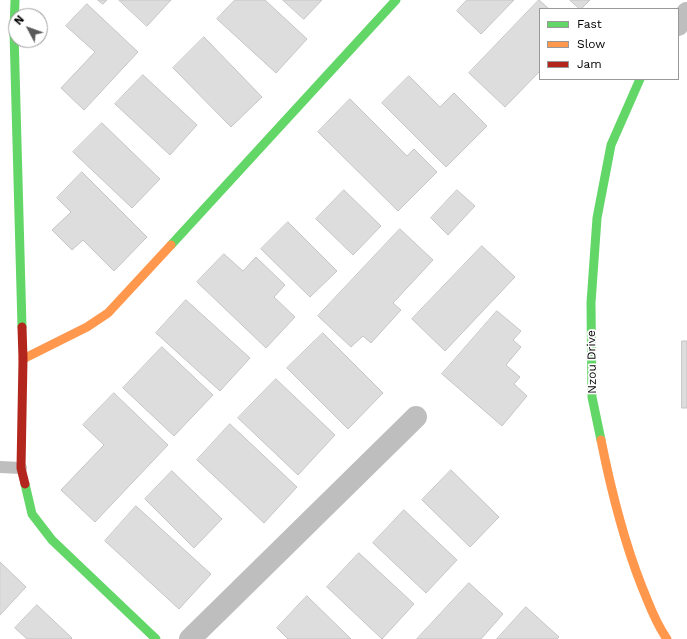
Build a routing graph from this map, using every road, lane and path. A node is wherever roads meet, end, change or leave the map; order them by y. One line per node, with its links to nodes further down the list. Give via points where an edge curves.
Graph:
1 (15, 0): 5 (street)
2 (396, 0): 7 (street, via 108,313 87,327)
3 (687, 13): 4 (street)
4 (679, 24)
5 (7, 34): 7 (street)
6 (640, 80): 13 (street, Nzou Drive, via 611,145 598,218 591,303 592,397 610,485 630,556 656,625)
7 (23, 359): 10 (street)
8 (416, 417): 12 (street)
9 (0, 467): 10 (lane)
10 (21, 468): 11 (street, via 32,514 52,540)
11 (156, 639)
12 (190, 639)
13 (667, 639)

